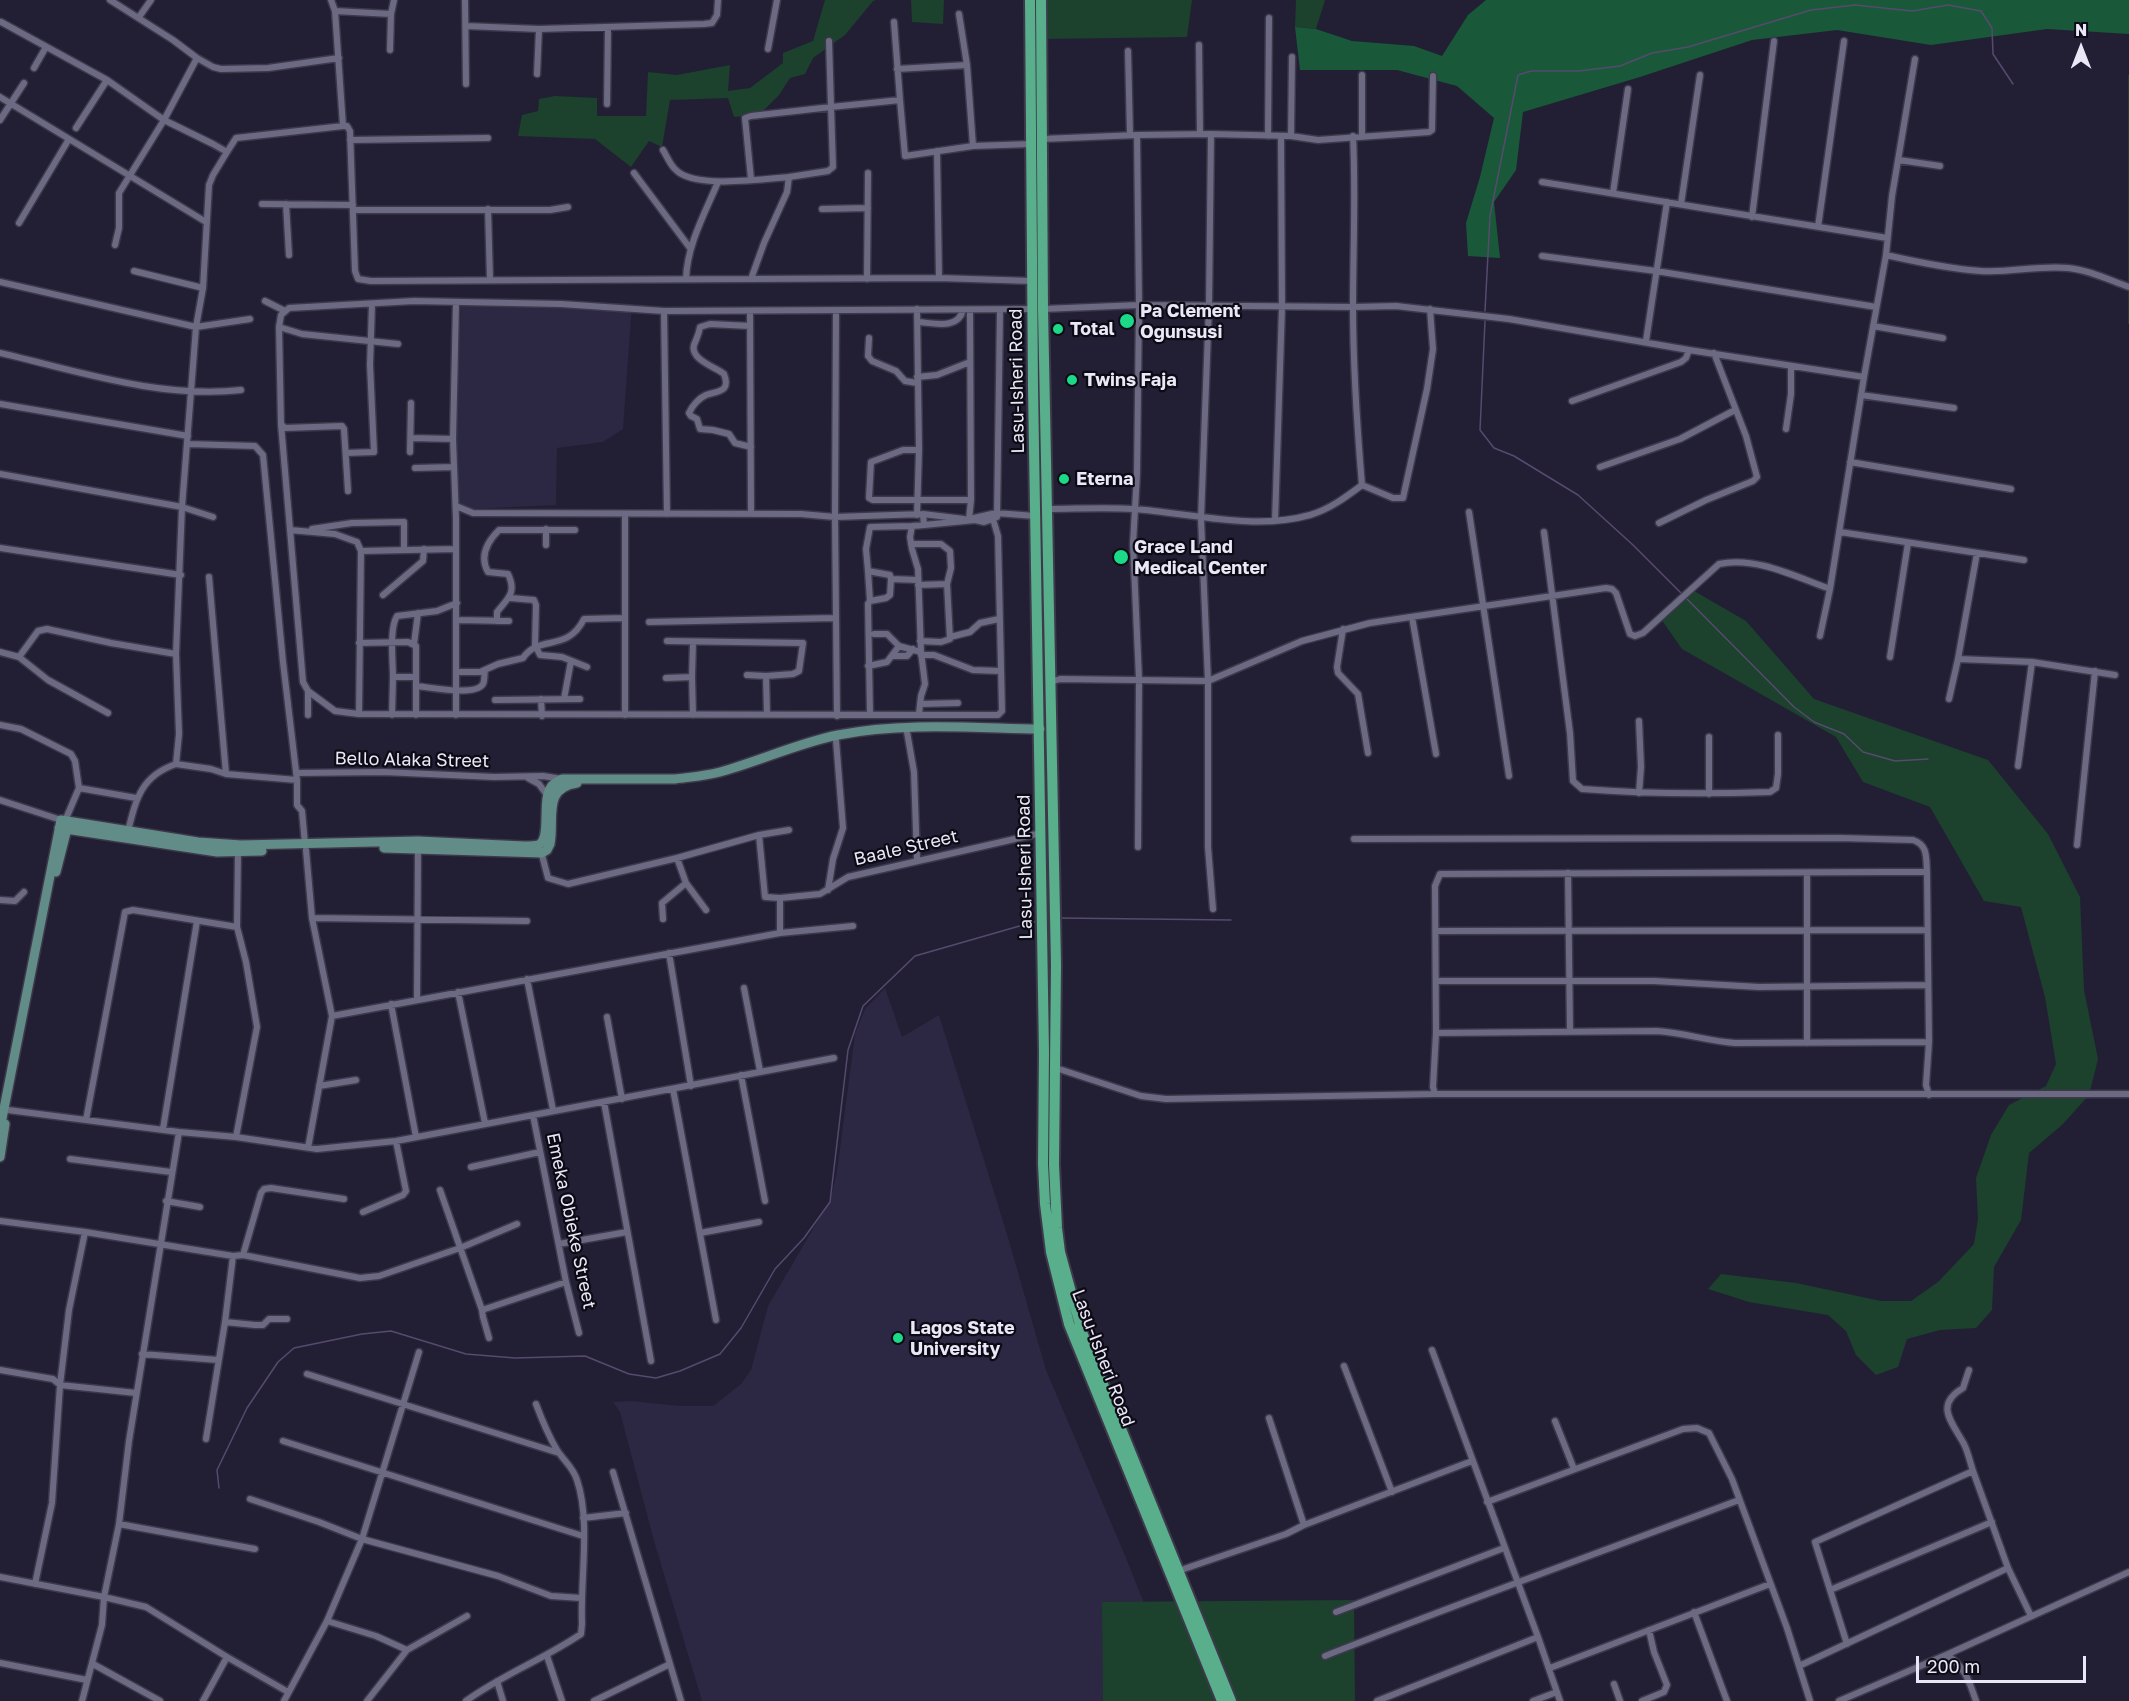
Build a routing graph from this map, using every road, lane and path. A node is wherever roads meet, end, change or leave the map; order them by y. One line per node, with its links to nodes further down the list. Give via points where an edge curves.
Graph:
1 (110, 0): 13 (street)
2 (151, 0): 13 (street)
3 (331, 0): 10 (street)
4 (394, 0): 11 (street)
5 (465, 0): 17 (street)
6 (717, 0): 18 (street, via 716,19 712,23)
7 (777, 0): 25 (street)
8 (1030, 0): 63 (main road, Lasu-Isheri Road)
9 (1041, 0): 63 (main road, Lasu-Isheri Road)
10 (335, 11): 11 (street); 30 (street)
11 (391, 14): 26 (street)
12 (959, 14): 32 (street)
13 (139, 18): 29 (street)
14 (1269, 18): 55 (street)
15 (1, 22): 24 (street)
16 (894, 22): 34 (street)
17 (466, 26): 19 (street); 41 (street)
18 (608, 27): 19 (street); 46 (street)
19 (539, 28): 35 (street)
20 (829, 41): 47 (street)
21 (1774, 41): 87 (street)
22 (1844, 41): 90 (street)
23 (1198, 45): 52 (street)
24 (46, 47): 33 (street); 39 (street)
25 (768, 49)
26 (390, 50)
27 (1128, 51): 54 (street)
28 (1292, 57): 57 (street)
29 (197, 58): 30 (street, via 221,69 268,68); 49 (street)
30 (339, 58): 50 (street)
31 (1915, 59): 68 (street)
32 (967, 65): 34 (street); 64 (street)
33 (34, 68)
34 (897, 69): 44 (street)
35 (537, 74)
36 (1362, 75): 59 (street)
37 (1700, 75): 81 (street)
38 (1433, 76): 59 (street, via 1432,130)
39 (107, 81): 49 (street); 51 (street)
40 (24, 83): 45 (street)
41 (466, 84)
42 (1628, 89): 77 (street)
43 (0, 97): 45 (street)
44 (900, 100): 47 (street); 66 (street, via 905,156)
45 (10, 104): 48 (street); 61 (street)
46 (607, 104)
47 (831, 107): 73 (street, via 833,167); 74 (street, via 745,118)
48 (0, 120)
49 (164, 120): 67 (street); 72 (street)
50 (343, 126): 62 (street, via 349,128); 67 (street, via 236,138)
51 (76, 128)
52 (1200, 134): 53 (street); 54 (street)
53 (1211, 134): 55 (street); 112 (street)
54 (1134, 135): 63 (street); 111 (street)
55 (1268, 136): 56 (street)
56 (1281, 136): 57 (street); 113 (street)
57 (1291, 136): 58 (street, via 1318,140)
58 (1353, 136): 59 (street); 114 (street)
59 (1362, 136)
60 (488, 138): 62 (street)
61 (69, 139): 72 (street); 89 (street)
62 (350, 140): 82 (street)
63 (1037, 141): 64 (street); 104 (main road, Lasu-Isheri Road); 117 (main road, Lasu-Isheri Road)
64 (972, 146): 66 (street)
65 (663, 150): 75 (street, via 676,171)
66 (937, 151): 99 (street)
67 (227, 152): 88 (street, via 209,185)
68 (1899, 160): 69 (street); 91 (street)
69 (1940, 166)
70 (634, 173): 93 (street)
71 (868, 173): 86 (street)
72 (129, 175): 88 (street); 92 (street, via 119,193)
73 (789, 177): 74 (street); 101 (street, via 788,192)
74 (751, 179): 75 (street)
75 (718, 182): 93 (street)
76 (1542, 182): 77 (street)
77 (1613, 193): 78 (street)
78 (1667, 202): 81 (street); 98 (street)
79 (262, 204): 80 (street)
80 (286, 204): 82 (street); 94 (street)
81 (1681, 204): 87 (street)
82 (353, 207): 84 (street); 103 (street, via 358,279)
83 (568, 207): 84 (street)
84 (488, 208): 103 (street)
85 (822, 208): 86 (street)
86 (868, 208): 102 (street)
87 (1752, 217): 90 (street)
88 (206, 222): 107 (street)
89 (19, 223)
90 (1818, 227): 91 (street)
91 (1887, 238): 95 (street)
92 (115, 245)
93 (690, 248): 100 (street)
94 (289, 255)
95 (1886, 255): 106 (street, via 1980,271 2070,268); 115 (street)
96 (1542, 256): 98 (street)
97 (134, 271): 107 (street)
98 (1656, 271): 115 (street); 134 (street)
99 (939, 278): 102 (street); 104 (street)
100 (686, 279): 101 (street); 103 (street)
101 (751, 279): 102 (street)
102 (867, 279)
103 (490, 280)
104 (1032, 281): 117 (main road, Lasu-Isheri Road)
105 (0, 282): 129 (street)
106 (2129, 287)
107 (203, 288): 129 (street)
108 (265, 301): 119 (street)
109 (456, 303): 110 (street); 123 (street, via 561,304); 156 (street)
110 (372, 304): 119 (street, via 297,306); 133 (street)
111 (1139, 305): 112 (street); 117 (street); 175 (street)
112 (1209, 305): 113 (street); 189 (street)
113 (1282, 307): 114 (street); 190 (street)
114 (1353, 307): 118 (street); 167 (street)
115 (1876, 307): 128 (street)
116 (917, 309): 120 (street); 121 (street); 126 (street)
117 (1038, 309): 122 (street); 143 (main road, Lasu-Isheri Road)
118 (1430, 309): 134 (street); 167 (street, via 1433,349 1403,498 1393,498)
119 (285, 310): 130 (street)
120 (837, 311): 124 (street); 186 (street)
121 (967, 311): 122 (street); 126 (street, via 959,321 949,324); 139 (street)
122 (1000, 311): 178 (street)
123 (664, 312): 124 (street); 181 (street)
124 (750, 312): 127 (street)
125 (250, 319): 129 (street)
126 (918, 322): 142 (street)
127 (750, 326): 158 (street); 158 (street, via 700,327 695,353 724,374 726,383 717,394 703,396 689,412 700,429 729,434 735,442)
128 (1873, 326): 132 (street); 141 (street)
129 (196, 327): 145 (street)
130 (279, 327): 133 (street, via 302,334); 152 (street)
131 (868, 338): 142 (street, via 868,356 872,361 896,371 905,381)
132 (1943, 338)
133 (370, 340): 135 (street); 161 (street, via 374,452)
134 (1646, 341): 136 (street)
135 (399, 344)
136 (1689, 350): 138 (street); 147 (street, via 1681,362)
137 (0, 353): 145 (street, via 147,387)
138 (1714, 353): 140 (street); 151 (street)
139 (970, 362): 142 (street); 171 (street)
140 (1791, 366): 141 (street); 153 (street)
141 (1864, 377): 146 (street)
142 (917, 380): 159 (street)
143 (1039, 387): 174 (main road, Lasu-Isheri Road); 184 (main road, Lasu-Isheri Road)
144 (242, 390): 145 (street)
145 (192, 391): 154 (street)
146 (1861, 395): 150 (street); 162 (street)
147 (1572, 401)
148 (411, 403): 155 (street)
149 (0, 404): 154 (street)
150 (1954, 408)
151 (1735, 410): 164 (street, via 1680,439); 191 (street, via 1757,477)
152 (281, 424): 161 (street, via 285,428 342,426); 196 (street)
153 (1786, 429)
154 (188, 436): 157 (street)
155 (411, 438): 156 (street); 160 (street)
156 (453, 439): 163 (street)
157 (188, 444): 173 (street); 307 (street, via 255,446 263,455)
158 (751, 447): 182 (street)
159 (919, 450): 170 (street); 170 (street, via 903,450 874,459 869,491 873,500)
160 (410, 452)
161 (346, 453): 169 (street)
162 (1850, 462): 168 (street); 200 (street)
163 (454, 467): 165 (street); 172 (street)
164 (1600, 467)
165 (416, 468)
166 (0, 474): 173 (street)
167 (1362, 485): 190 (street, via 1339,502 1311,514)
168 (2011, 489)
169 (348, 491)
170 (917, 499): 171 (street); 183 (street)
171 (971, 500): 188 (street)
172 (456, 506): 177 (street); 187 (street)
173 (182, 507): 185 (street); 213 (street)
174 (1046, 509): 175 (street); 271 (main road, Lasu-Isheri Road)
175 (1134, 509): 189 (street); 269 (street)
176 (1469, 512): 224 (street)
177 (473, 513): 179 (street); 187 (street)
178 (996, 513): 184 (street); 188 (street); 201 (street)
179 (518, 514): 180 (street); 194 (street)
180 (625, 514): 181 (street); 227 (street)
181 (667, 514): 182 (street)
182 (751, 514): 186 (street)
183 (920, 515): 186 (street); 188 (street); 192 (street)
184 (1036, 516): 297 (main road, Lasu-Isheri Road)
185 (213, 517)
186 (835, 517): 228 (street)
187 (456, 519): 208 (street)
188 (969, 519)
189 (1201, 519): 190 (street); 270 (street)
190 (1275, 521)
191 (1659, 523)
192 (924, 525): 193 (street); 201 (street, via 993,519)
193 (912, 526): 203 (street); 212 (street, via 870,527)
194 (518, 529): 195 (street); 221 (street, via 499,530 488,542 484,558 488,572 508,574)
195 (546, 529): 197 (street); 204 (street)
196 (290, 530): 198 (street); 273 (street, via 301,670)
197 (575, 530)
198 (306, 531): 206 (street, via 329,525 404,522); 209 (street, via 346,537 357,542)
199 (1544, 532): 220 (street)
200 (1840, 532): 202 (street); 218 (street)
201 (997, 535): 229 (street)
202 (1908, 543): 210 (street); 252 (street)
203 (911, 544): 216 (street); 217 (street, via 941,544 950,551)
204 (546, 545)
205 (0, 548): 213 (street)
206 (404, 549): 207 (street); 209 (street)
207 (424, 549): 208 (street); 219 (street, via 423,561)
208 (456, 549): 223 (street)
209 (361, 551): 241 (street)
210 (1977, 553): 211 (street); 253 (street)
211 (2024, 560)
212 (868, 571): 215 (street, via 890,575); 222 (street)
213 (181, 575): 249 (street)
214 (209, 577): 306 (street)
215 (891, 579): 216 (street); 222 (street, via 890,595)
216 (918, 582): 217 (street); 239 (street)
217 (947, 584): 237 (street)
218 (1830, 589): 220 (street, via 1766,566 1736,561 1719,564 1635,636 1630,634 1612,589); 236 (street)
219 (383, 595)
220 (1553, 596): 224 (street); 312 (street, via 1573,781 1582,789)
221 (510, 598): 231 (street, via 497,612); 244 (street, via 534,600)
222 (870, 601): 256 (street)
223 (457, 603): 225 (street); 230 (street)
224 (1484, 607): 226 (street); 308 (street)
225 (418, 613): 242 (street, via 394,619); 243 (street)
226 (1412, 617): 234 (street); 303 (street)
227 (625, 618): 244 (street, via 584,619 568,638); 291 (street)
228 (835, 618): 233 (street); 294 (street)
229 (999, 619): 237 (street); 259 (street)
230 (457, 620): 231 (street); 261 (street)
231 (497, 621): 232 (street)
232 (509, 621)
233 (649, 622)
234 (1343, 629): 270 (street, via 1302,641); 302 (street, via 1338,673 1358,694)
235 (874, 634): 245 (street, via 887,634)
236 (1820, 636)
237 (950, 637): 239 (street, via 946,642)
238 (667, 641): 240 (street)
239 (920, 641): 248 (street)
240 (693, 642): 265 (street, via 803,643 799,671); 267 (street)
241 (359, 643): 242 (street); 283 (street)
242 (393, 643): 243 (street); 266 (street)
243 (414, 644): 264 (street)
244 (535, 645): 254 (street, via 543,657); 258 (street, via 523,658)
245 (899, 646): 246 (street); 250 (street)
246 (913, 649): 248 (street); 250 (street, via 907,656)
247 (0, 652): 251 (street)
248 (921, 653): 259 (street, via 973,670); 281 (street, via 925,684)
249 (177, 654): 251 (street, via 46,629 38,631); 304 (street)
250 (892, 656): 256 (street, via 887,662)
251 (19, 657): 282 (street, via 48,680)
252 (1890, 657)
253 (1959, 659): 255 (street); 278 (street)
254 (571, 661): 257 (street); 276 (street)
255 (2032, 662): 260 (street); 305 (street)
256 (868, 666): 285 (street)
257 (587, 667)
258 (485, 669): 261 (street); 274 (street, via 484,683 478,688)
259 (1000, 671): 286 (street, via 1001,714)
260 (2095, 671): 263 (street); 323 (street)
261 (456, 672): 274 (street)
262 (747, 675): 265 (street)
263 (2115, 675)
264 (416, 676): 266 (street); 272 (street)
265 (766, 676): 284 (street)
266 (393, 677): 288 (street)
267 (692, 677): 268 (street); 292 (street)
268 (666, 678)
269 (1139, 679): 270 (street); 271 (street); 326 (street)
270 (1209, 681): 339 (street, via 1209,847)
271 (1050, 682): 370 (main road, Lasu-Isheri Road)
272 (416, 686): 274 (street); 289 (street)
273 (308, 691): 283 (street, via 335,711); 287 (street)
274 (456, 691): 290 (street)
275 (541, 699): 276 (street); 279 (street); 293 (street)
276 (564, 699): 277 (street)
277 (580, 699)
278 (1949, 699)
279 (495, 700)
280 (958, 703): 281 (street)
281 (920, 704): 286 (street)
282 (108, 713)
283 (359, 714): 288 (street)
284 (767, 714): 292 (street); 294 (street)
285 (870, 714): 286 (street); 294 (street)
286 (919, 714)
287 (308, 715)
288 (392, 715): 289 (street)
289 (416, 715): 290 (street)
290 (456, 715): 293 (street)
291 (625, 715): 292 (street); 293 (street)
292 (693, 715)
293 (542, 716)
294 (837, 716)
295 (1639, 721): 312 (street)
296 (0, 725): 311 (street, via 21,729 71,754)
297 (1040, 731): 298 (street); 310 (street, via 868,730 835,735 693,777); 320 (main road, Lasu-Isheri Road)
298 (907, 732): 301 (street); 330 (street, via 914,772)
299 (1778, 735): 313 (street, via 1774,790)
300 (1709, 737): 313 (street)
301 (836, 740): 327 (street, via 694,782 569,784 553,798 550,844 547,850); 335 (street, via 843,828 832,859)
302 (1368, 753)
303 (1436, 754)
304 (176, 764): 306 (street, Bello Alaka Street); 315 (street, via 154,776)
305 (2018, 766)
306 (226, 774): 307 (street, Bello Alaka Street)
307 (296, 776): 309 (street, Bello Alaka Street, via 384,772); 324 (street)
308 (1509, 776)
309 (527, 777): 310 (street, Bello Alaka Street); 314 (street)
310 (562, 779): 314 (street, via 550,787)
311 (79, 788): 315 (street); 317 (street)
312 (1639, 793): 313 (street)
313 (1709, 794)
314 (547, 795): 327 (street)
315 (136, 798): 319 (street)
316 (0, 800): 317 (street)
317 (64, 824): 319 (street); 328 (street, via 218,852); 379 (street); 383 (street)
318 (789, 830): 321 (street)
319 (128, 831): 324 (street, via 198,842)
320 (1041, 833): 330 (street, Baale Street); 503 (main road, Lasu-Isheri Road, via 1045,1204 1055,1271 1086,1368)
321 (759, 835): 329 (street); 337 (street, via 765,897)
322 (1354, 839): 331 (street, via 1912,840 1926,852)
323 (2077, 845)
324 (305, 847): 325 (street); 327 (street, via 418,841); 328 (street); 341 (street)
325 (418, 848): 327 (street); 342 (street)
326 (1138, 848)
327 (541, 849): 329 (street, via 548,878 568,884)
328 (238, 852): 347 (street)
329 (677, 858): 334 (street)
330 (917, 860): 335 (street, Baale Street, via 848,876)
331 (1927, 872): 333 (street); 349 (street)
332 (1568, 873): 333 (street); 350 (street, via 1440,874 1436,886); 351 (street)
333 (1807, 873): 348 (street)
334 (686, 883): 340 (street); 343 (street, via 662,903)
335 (828, 890): 337 (street, Baale Street)
336 (24, 892): 338 (street, via 15,901)
337 (780, 898): 352 (street)
338 (0, 900)
339 (1214, 909)
340 (706, 910)
341 (312, 918): 342 (street); 363 (street)
342 (416, 919): 345 (street); 361 (street)
343 (663, 919)
344 (197, 921): 347 (street); 386 (street, via 133,910 123,915); 389 (street)
345 (528, 921)
346 (853, 926): 352 (street)
347 (237, 927): 391 (street, via 257,1027)
348 (1807, 930): 349 (street); 351 (street); 358 (street)
349 (1928, 930): 357 (street)
350 (1436, 931): 351 (street); 355 (street)
351 (1568, 932): 356 (street)
352 (780, 933): 353 (street)
353 (669, 953): 354 (street); 375 (street)
354 (527, 979): 360 (street); 384 (street)
355 (1436, 981): 356 (street); 366 (street)
356 (1568, 981): 358 (street); 365 (street)
357 (1928, 985): 358 (street); 367 (street)
358 (1807, 986): 368 (street)
359 (744, 988): 371 (street)
360 (458, 992): 361 (street); 387 (street)
361 (417, 1000): 362 (street)
362 (391, 1004): 363 (street); 392 (street)
363 (332, 1016): 374 (street)
364 (607, 1017): 381 (street)
365 (1570, 1032): 366 (street); 368 (street, via 1657,1031 1719,1042)
366 (1436, 1033): 377 (street)
367 (1929, 1042): 368 (street); 380 (street)
368 (1807, 1043)
369 (834, 1058): 371 (street)
370 (1056, 1068): 377 (street, via 1141,1096 1166,1099); 461 (main road, Lasu-Isheri Road, via 1054,1203 1060,1251 1089,1353)
371 (760, 1071): 372 (street)
372 (741, 1076): 375 (street); 403 (street)
373 (356, 1080): 374 (street)
374 (319, 1086): 394 (street)
375 (691, 1086): 376 (street)
376 (673, 1089): 381 (street); 411 (street)
377 (1436, 1094): 380 (street)
378 (2129, 1094): 380 (street)
379 (3, 1095): 388 (street)
380 (1929, 1095)
381 (622, 1099): 382 (street)
382 (604, 1102): 384 (street); 410 (street)
383 (8, 1110): 386 (street); 396 (street)
384 (553, 1110): 385 (street)
385 (533, 1115): 387 (street); 395 (street, Emeka Obieke Street)
386 (86, 1120): 389 (street)
387 (486, 1123): 392 (street)
388 (0, 1129)
389 (163, 1129): 390 (street)
390 (179, 1132): 391 (street); 399 (street)
391 (236, 1137): 394 (street)
392 (416, 1137): 393 (street)
393 (396, 1141): 394 (street); 405 (street, via 406,1191)
394 (309, 1148)
395 (540, 1152): 398 (street); 413 (street, Emeka Obieke Street)
396 (0, 1157)
397 (70, 1159): 399 (street)
398 (471, 1167)
399 (171, 1172): 402 (street)
400 (440, 1190): 414 (street)
401 (344, 1198): 415 (street, via 264,1189)
402 (166, 1201): 404 (street); 412 (street)
403 (765, 1201)
404 (200, 1207)
405 (363, 1212)
406 (0, 1221): 409 (street)
407 (759, 1222): 411 (street)
408 (517, 1224): 414 (street)
409 (85, 1232): 412 (street); 433 (street, via 69,1310)
410 (627, 1232): 413 (street); 428 (street)
411 (700, 1233): 420 (street)
412 (160, 1244): 416 (street); 426 (street)
413 (559, 1244): 417 (street, Emeka Obieke Street)
414 (460, 1248): 415 (street, via 379,1276 360,1278); 418 (street)
415 (243, 1255): 416 (street)
416 (233, 1256): 421 (street)
417 (566, 1282): 418 (street); 422 (street, Emeka Obieke Street)
418 (482, 1310): 423 (street)
419 (287, 1318): 421 (street, via 255,1325)
420 (716, 1320)
421 (225, 1322): 427 (street)
422 (579, 1333)
423 (489, 1338)
424 (1432, 1350): 442 (street)
425 (419, 1352): 435 (street)
426 (142, 1354): 427 (street); 434 (street)
427 (218, 1360): 439 (street)
428 (651, 1361)
429 (1344, 1366): 447 (street)
430 (0, 1370): 433 (street, via 53,1379)
431 (1969, 1370): 444 (street, via 1963,1388 1947,1404 1950,1424 1965,1445)
432 (307, 1374): 435 (street)
433 (60, 1385): 434 (street); 464 (street, via 52,1503)
434 (136, 1393): 454 (street)
435 (405, 1404): 441 (street); 446 (street)
436 (536, 1404): 441 (street)
437 (1269, 1418): 455 (street)
438 (1555, 1421): 443 (street)
439 (206, 1440)
440 (283, 1442): 446 (street)
441 (559, 1453): 452 (street, via 577,1481)
442 (1472, 1461): 447 (street); 450 (street)
443 (1574, 1469): 449 (street, via 1683,1429 1697,1428 1709,1433); 450 (street)
444 (1973, 1471): 453 (street); 467 (street, via 1815,1542)
445 (613, 1472): 451 (street)
446 (383, 1473): 456 (street); 457 (street)
447 (1392, 1492): 455 (street)
448 (250, 1499): 457 (street)
449 (1739, 1500): 465 (street); 466 (street)
450 (1487, 1502): 458 (street)
451 (626, 1513): 452 (street); 485 (street)
452 (583, 1518): 456 (street)
453 (1992, 1522): 460 (street); 467 (street)
454 (119, 1524): 459 (street); 468 (street)
455 (1304, 1525): 461 (street)
456 (583, 1536): 469 (street)
457 (362, 1539): 469 (street, via 498,1576 551,1596); 474 (street)
458 (1504, 1548): 465 (street); 470 (street)
459 (255, 1549)
460 (2008, 1568): 473 (street); 477 (street)
461 (1178, 1571): 504 (main road, Lasu-Isheri Road)
462 (2129, 1572): 473 (street)
463 (0, 1577): 464 (street)
464 (35, 1584): 468 (street)
465 (1518, 1584): 476 (street); 481 (street)
466 (1770, 1584): 471 (street); 486 (street)
467 (1830, 1590): 477 (street)
468 (104, 1597): 482 (street, via 146,1607); 484 (street)
469 (581, 1598): 480 (street, via 581,1634)
470 (1336, 1612)
471 (1694, 1612): 475 (street); 510 (street)
472 (467, 1616): 478 (street)
473 (2031, 1616): 479 (street)
474 (327, 1621): 478 (street); 491 (street)
475 (1649, 1629): 487 (street); 509 (street, via 1667,1685 1664,1692)
476 (1539, 1637): 487 (street); 505 (street)
477 (1847, 1644): 486 (street)
478 (407, 1650): 497 (street)
479 (1946, 1655): 512 (street); 513 (street, via 1957,1661)
480 (547, 1656): 489 (street); 500 (street)
481 (1325, 1656)
482 (227, 1657): 491 (street); 495 (street)
483 (0, 1663): 488 (street)
484 (93, 1664): 488 (street); 494 (street)
485 (670, 1664): 501 (street); 502 (street)
486 (1799, 1666): 511 (street)
487 (1550, 1668): 492 (street)
488 (87, 1680): 493 (street)
489 (497, 1681): 498 (street); 499 (street)
490 (1614, 1684): 508 (street)
491 (288, 1692): 496 (street)
492 (1557, 1692): 506 (street); 507 (street)
493 (82, 1701)
494 (160, 1701)
495 (203, 1701)
496 (284, 1701)
497 (367, 1701)
498 (466, 1701)
499 (503, 1701)
500 (562, 1701)
501 (594, 1701)
502 (681, 1701)
503 (1222, 1701)
504 (1231, 1701)
505 (1377, 1701)
506 (1533, 1701)
507 (1560, 1701)
508 (1620, 1701)
509 (1642, 1701)
510 (1727, 1701)
511 (1810, 1701)
512 (1839, 1701)
513 (1976, 1701)

